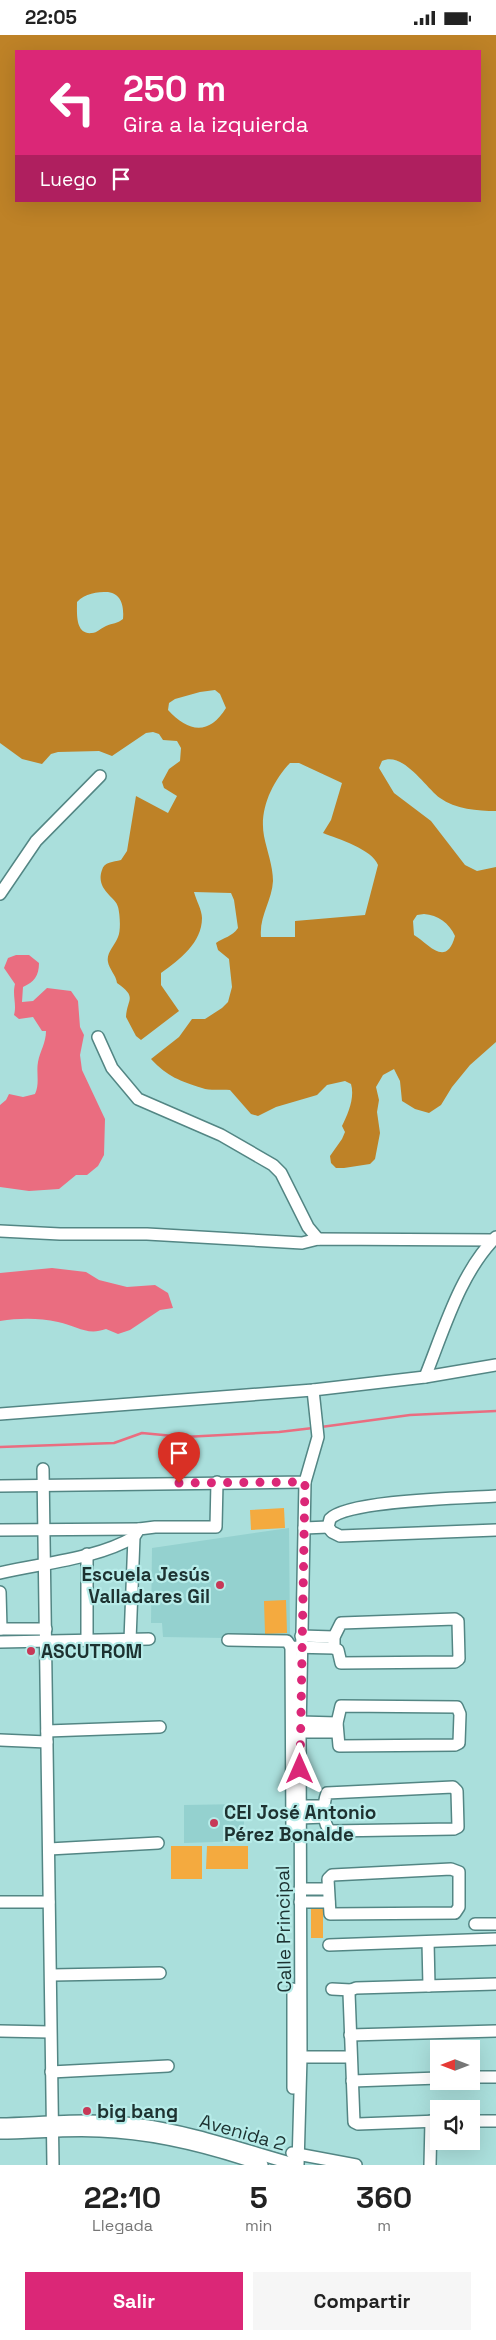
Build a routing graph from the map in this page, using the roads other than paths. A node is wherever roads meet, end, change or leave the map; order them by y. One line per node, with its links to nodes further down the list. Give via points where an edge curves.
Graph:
1 (100, 776): 2 (street, via 36,841)
2 (0, 894)
3 (98, 1037): 5 (street, via 112,1068 138,1099 221,1135 273,1165 281,1173 308,1227)
4 (0, 1231): 5 (street, via 147,1234 302,1243)
5 (318, 1239): 7 (street)
6 (494, 1239): 7 (street); 8 (street)
7 (463, 1241): 8 (street)
8 (478, 1260): 10 (street, via 458,1296)
9 (496, 1365): 10 (street)
10 (425, 1377): 11 (street)
11 (312, 1390): 12 (street); 15 (street, Calle Principal, via 318,1437)
12 (0, 1414)
13 (43, 1469): 17 (street)
14 (217, 1482): 15 (street); 17 (street); 24 (street, via 216,1527 154,1527)
15 (305, 1482): 19 (street, Calle Principal)
16 (0, 1486): 17 (street)
17 (44, 1486): 22 (street)
18 (496, 1496): 20 (street, via 375,1505 338,1513 330,1519)
19 (304, 1527): 20 (street); 38 (street, Calle Principal)
20 (328, 1527): 23 (street, via 340,1536)
21 (0, 1530): 22 (street)
22 (44, 1530): 24 (street); 26 (street)
23 (496, 1531)
24 (136, 1533): 25 (street, via 121,1544); 33 (street)
25 (87, 1554): 26 (street); 32 (street)
26 (45, 1562): 27 (street); 30 (street)
27 (0, 1573)
28 (0, 1591): 29 (street)
29 (1, 1629): 30 (street)
30 (46, 1629): 35 (street)
31 (149, 1639): 33 (street)
32 (86, 1640): 33 (street); 35 (street)
33 (130, 1640)
34 (228, 1640): 38 (street)
35 (47, 1641): 36 (street); 42 (street)
36 (0, 1642)
37 (334, 1643): 37 (street, via 341,1663 449,1663 458,1659 458,1621 341,1623); 38 (street)
38 (298, 1644): 40 (street, Calle Principal); 84 (street)
39 (160, 1727): 42 (street)
40 (300, 1727): 41 (street); 45 (street, Calle Principal)
41 (336, 1727): 41 (street, via 339,1746 455,1745 459,1743 460,1714 457,1707 452,1706 341,1706)
42 (47, 1736): 43 (street); 47 (street)
43 (0, 1740)
44 (325, 1811): 44 (street, via 327,1793 453,1787 457,1791 458,1827 331,1831 328,1830); 45 (street)
45 (300, 1812): 48 (street, Calle Principal)
46 (158, 1843): 47 (street)
47 (49, 1849): 51 (street)
48 (300, 1889): 49 (street); 52 (street, Calle Principal)
49 (328, 1889): 53 (street); 53 (street, via 328,1879 332,1875 451,1869 459,1872 459,1907 455,1913 332,1915)
50 (0, 1902): 51 (street)
51 (49, 1902): 60 (street)
52 (300, 1902): 53 (street); 69 (street, Calle Principal)
53 (329, 1902)
54 (475, 1924): 55 (street)
55 (496, 1924)
56 (496, 1939): 57 (street)
57 (428, 1942): 58 (street); 62 (street)
58 (328, 1945)
59 (160, 1973): 60 (street)
60 (52, 1975): 67 (street)
61 (496, 1984): 62 (street)
62 (429, 1985): 64 (street)
63 (332, 1989): 64 (street)
64 (351, 1990): 68 (street)
65 (0, 2031): 67 (street)
66 (496, 2031): 68 (street)
67 (50, 2032): 72 (street)
68 (350, 2035): 70 (street)
69 (301, 2057): 70 (street); 84 (street, Calle Principal)
70 (350, 2057): 76 (street)
71 (168, 2066): 72 (street)
72 (51, 2073): 81 (street)
73 (480, 2077): 74 (street)
74 (496, 2077)
75 (430, 2079): 76 (street)
76 (352, 2081): 77 (street, via 354,2122)
77 (430, 2121)
78 (480, 2121): 79 (street)
79 (496, 2121)
80 (0, 2124): 81 (street, Avenida 2)
81 (53, 2128): 82 (street, Avenida 2); 84 (street, Avenida 2, via 95,2121 157,2128); 85 (street); 86 (street, Avenida 2, via 179,2141)
82 (0, 2133)
83 (432, 2150): 88 (street)
84 (295, 2161): 87 (street, Avenida 2)
85 (53, 2165)
86 (262, 2165)
87 (356, 2165)
88 (430, 2165)

